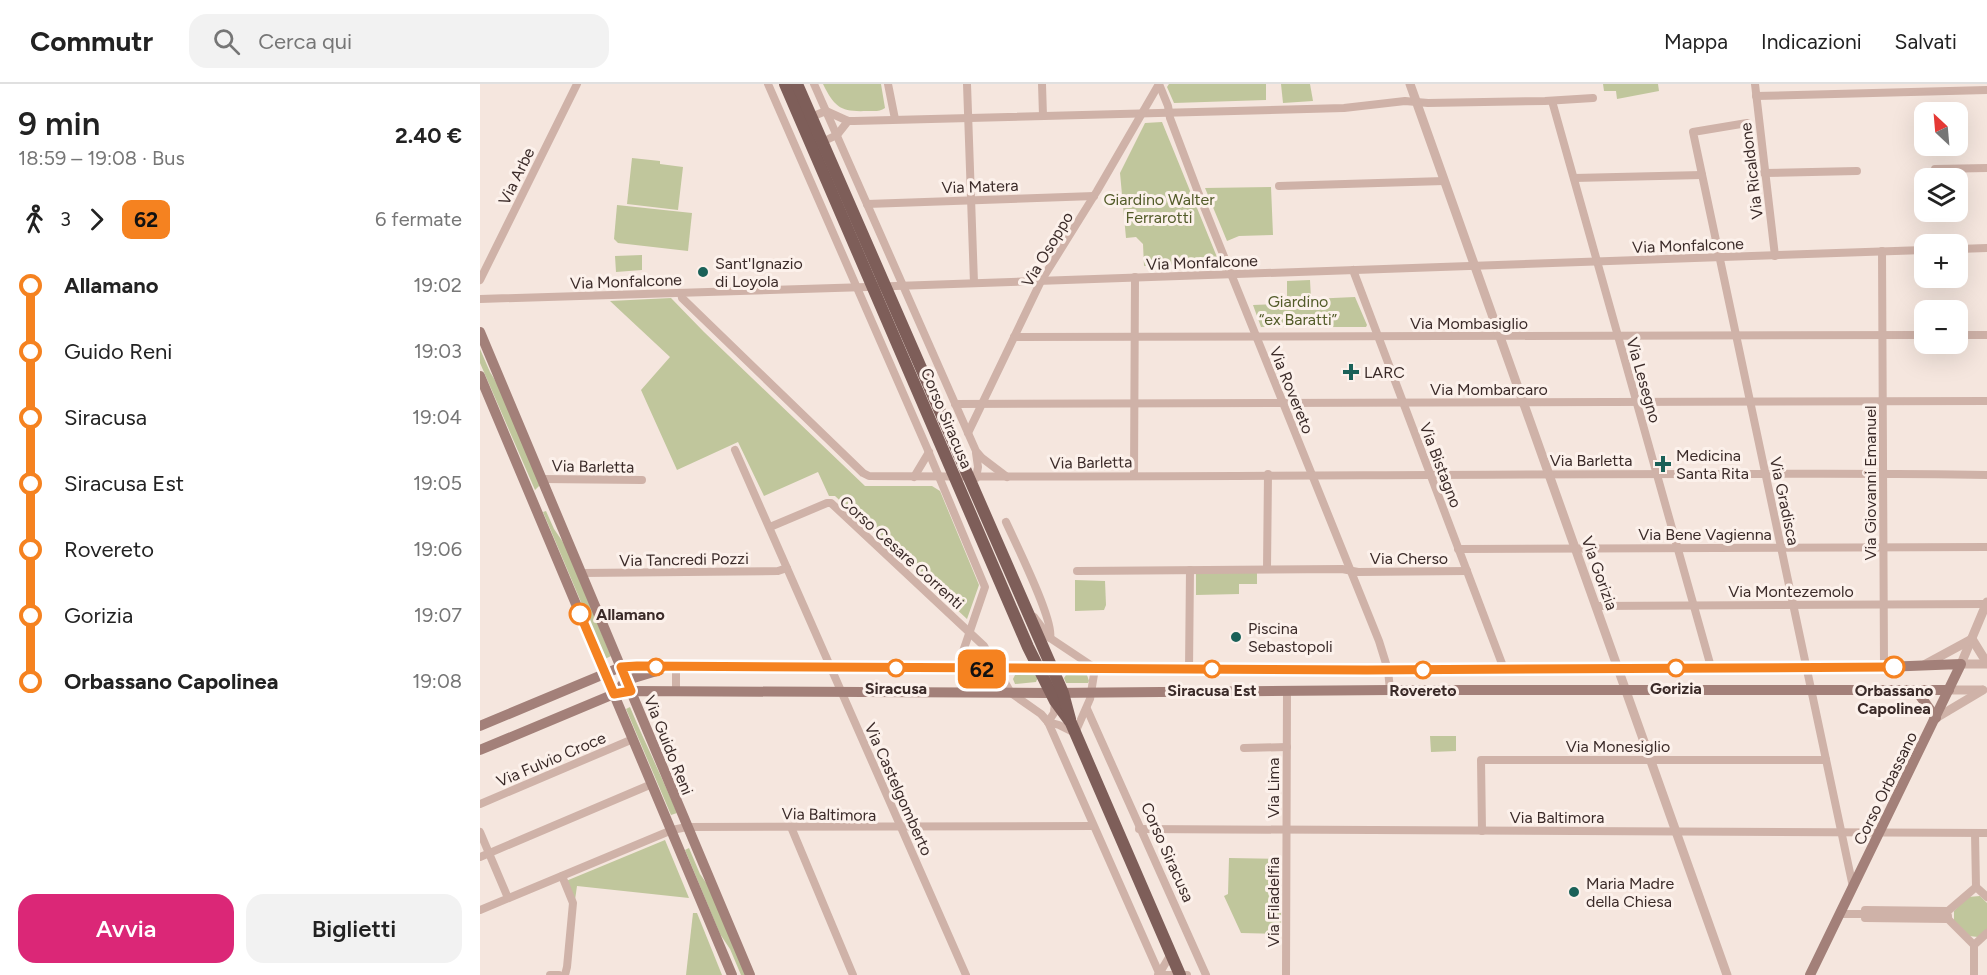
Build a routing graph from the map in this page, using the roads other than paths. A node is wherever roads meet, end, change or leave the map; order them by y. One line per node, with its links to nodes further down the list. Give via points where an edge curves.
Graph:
1 (577, 84): 52 (street, Via Arbe)
2 (768, 84): 26 (street, Corso Siracusa)
3 (785, 84): 22 (main road, Corso Siracusa)
4 (797, 84): 22 (main road, Corso Siracusa)
5 (814, 84): 17 (street, Corso Siracusa)
6 (888, 84): 23 (street)
7 (967, 84): 21 (street)
8 (1042, 84): 20 (street)
9 (1159, 84): 18 (street, Via Rovereto); 19 (street, Via Osoppo)
10 (1410, 84): 16 (street, Via Gorizia)
11 (1755, 84): 13 (street, Via Ricaldone)
12 (1987, 90): 13 (street)
13 (1756, 96): 33 (street, Via Ricaldone)
14 (1593, 98): 15 (street)
15 (1552, 101): 16 (street); 35 (street, Via Lesegno)
16 (1416, 102): 18 (street, via 1344,108); 36 (street, Via Gorizia)
17 (826, 111): 22 (street); 24 (street); 27 (street, Corso Siracusa)
18 (1168, 112): 19 (street); 50 (street, Via Rovereto)
19 (1142, 113): 20 (street); 38 (street, Via Osoppo)
20 (1043, 116): 21 (street)
21 (968, 118): 23 (street); 39 (street)
22 (806, 119): 26 (street); 28 (main road, Corso Siracusa)
23 (895, 119): 24 (street)
24 (848, 121): 27 (street)
25 (1747, 123): 34 (street, Via Gradisca, via 1694,132)
26 (787, 128): 29 (street, Corso Siracusa)
27 (837, 135): 28 (street); 40 (street, Corso Siracusa)
28 (817, 144): 29 (street); 56 (main road, Corso Siracusa)
29 (798, 152): 57 (street, Corso Siracusa)
30 (1968, 168): 31 (street)
31 (1987, 168)
32 (1857, 171): 33 (street)
33 (1764, 173): 45 (street, Via Ricaldone)
34 (1702, 175): 35 (street); 46 (street, Via Gradisca)
35 (1574, 178): 47 (street, Via Lesegno)
36 (1444, 181): 37 (street); 48 (street, Via Gorizia)
37 (1279, 186)
38 (1094, 196): 39 (street, Via Matera); 53 (street, Via Osoppo)
39 (971, 200): 40 (street, Via Matera); 54 (street)
40 (867, 204): 55 (street, Corso Siracusa)
41 (1987, 248): 42 (street)
42 (1968, 249)
43 (1914, 250): 44 (street, Via Monfalcone)
44 (1882, 251): 45 (street, Via Monfalcone); 62 (street, Via Giovanni Emanuel)
45 (1775, 255): 46 (street, Via Monfalcone)
46 (1720, 258): 47 (street, Via Monfalcone); 61 (street, Via Gradisca)
47 (1597, 262): 48 (street, Via Monfalcone); 69 (street, Via Lesegno)
48 (1474, 266): 49 (street, Via Monfalcone); 71 (street, Via Gorizia)
49 (1353, 270): 50 (street, Via Monfalcone); 68 (street, Via Bistagno)
50 (1232, 274): 51 (street, Via Monfalcone); 67 (street, Via Rovereto)
51 (1136, 277): 53 (street, Via Monfalcone); 66 (street)
52 (480, 280)
53 (1041, 281): 54 (street, Via Monfalcone); 70 (street, Via Osoppo)
54 (974, 283): 55 (street, Via Monfalcone)
55 (903, 286): 56 (street, Via Monfalcone); 81 (street, Corso Siracusa)
56 (879, 287): 57 (street, Via Monfalcone); 100 (main road, Corso Siracusa); 101 (main road, Corso Siracusa)
57 (858, 288): 58 (street, Via Monfalcone); 86 (street, Corso Siracusa)
58 (681, 293): 59 (street, Via Monfalcone); 96 (street, Corso Cesare Correnti)
59 (480, 299)
60 (480, 332): 102 (main road, Via Guido Reni)
61 (1737, 335): 62 (street, Via Mombasiglio); 69 (street, Via Mombasiglio); 77 (street, Via Gradisca)
62 (1883, 335): 63 (street, Via Mombasiglio); 73 (street, Via Giovanni Emanuel)
63 (1914, 335)
64 (1968, 335): 65 (street)
65 (1987, 335)
66 (1135, 336): 67 (street, Via Mombasiglio); 70 (street, Via Mombasiglio); 78 (street)
67 (1256, 336): 68 (street, Via Mombasiglio); 75 (street, Via Rovereto)
68 (1379, 336): 71 (street, Via Mombasiglio); 79 (street, Via Bistagno)
69 (1618, 336): 71 (street, Via Mombasiglio); 80 (street, Via Lesegno)
70 (1014, 337): 82 (street, Via Osoppo)
71 (1500, 337): 76 (street, Via Gorizia)
72 (480, 376): 105 (main road, Via Guido Reni)
73 (1883, 401): 74 (street, Via Mombarcaro); 77 (street, Via Mombarcaro); 87 (street, Via Giovanni Emanuel)
74 (1987, 401)
75 (1283, 402): 78 (street, Via Mombarcaro); 79 (street, Via Mombarcaro); 94 (street, Via Rovereto)
76 (1523, 402): 79 (street, Via Mombarcaro); 80 (street, Via Mombarcaro); 90 (street, Via Gorizia)
77 (1751, 402): 80 (street, Via Mombarcaro); 92 (street, Via Gradisca)
78 (1135, 403): 82 (street, Via Mombarcaro); 93 (street)
79 (1404, 403): 89 (street, Via Bistagno)
80 (1637, 403): 91 (street, Via Lesegno)
81 (955, 404): 82 (street, Via Mombarcaro); 83 (street, Corso Siracusa)
82 (982, 404): 83 (street, Via Osoppo)
83 (968, 433): 85 (street, Corso Siracusa)
84 (735, 450): 107 (street, Via Castelgomberto)
85 (976, 451): 99 (street, Corso Siracusa); 101 (street, Corso Siracusa, via 978,467)
86 (929, 452): 97 (street); 98 (street, Corso Siracusa)
87 (1884, 473): 92 (street, Via Barletta); 95 (street, Via Barletta); 108 (street, Via Giovanni Emanuel)
88 (1268, 474): 93 (street, Via Barletta); 94 (street, Via Barletta); 115 (street)
89 (1430, 474): 90 (street, Via Barletta); 94 (street, Via Barletta); 113 (street, Via Bistagno)
90 (1549, 474): 91 (street, Via Barletta); 110 (street, Via Gorizia)
91 (1656, 474): 92 (street, Via Barletta); 111 (street, Via Lesegno)
92 (1766, 474): 112 (street, Via Gradisca)
93 (1134, 475): 99 (street, Via Barletta)
94 (1312, 475): 118 (street, Via Rovereto)
95 (1987, 475)
96 (869, 476): 97 (street, Via Barletta)
97 (914, 477): 98 (street, Via Barletta)
98 (940, 477): 100 (street, Via Barletta); 127 (street, Corso Siracusa, via 986,587)
99 (1007, 477): 101 (street, Via Barletta)
100 (955, 478): 101 (street, Via Barletta); 143 (main road, Corso Siracusa)
101 (973, 478): 126 (main road, Corso Siracusa)
102 (543, 479): 103 (street, Via Barletta); 104 (main road, Via Guido Reni)
103 (642, 480)
104 (548, 493): 105 (street); 120 (main road, Via Guido Reni)
105 (532, 500): 148 (main road, Via Guido Reni)
106 (1006, 522): 128 (street, via 1046,614)
107 (770, 528): 114 (street, Via Castelgomberto); 127 (street, Corso Cesare Correnti, via 831,503)
108 (1884, 547): 109 (street, Via Bene Vagienna); 112 (street, Via Bene Vagienna); 121 (street, Via Giovanni Emanuel)
109 (1987, 547)
110 (1575, 548): 111 (street, Via Bene Vagienna); 113 (street, Via Bene Vagienna); 125 (street, Via Gorizia)
111 (1678, 548): 112 (street, Via Bene Vagienna); 123 (street, Via Lesegno)
112 (1781, 548): 124 (street, Via Gradisca)
113 (1458, 549): 119 (street, Via Bistagno)
114 (787, 568): 120 (street, Via Tancredi Pozzi); 135 (street, Via Castelgomberto)
115 (1267, 569): 116 (street); 118 (street)
116 (1190, 570): 117 (street); 145 (street)
117 (1077, 571)
118 (1350, 571): 119 (street, Via Cherso); 147 (street, Via Rovereto)
119 (1467, 571): 146 (street, Via Bistagno)
120 (582, 573): 133 (main road, Via Guido Reni)
121 (1884, 603): 122 (street, Via Montezemolo); 124 (street, Via Montezemolo); 137 (street, Via Giovanni Emanuel)
122 (1987, 603): 129 (street, Corso Orbassano)
123 (1694, 604): 124 (street, Via Montezemolo); 125 (street, Via Montezemolo); 140 (street, Via Lesegno)
124 (1794, 604): 136 (street, Via Gradisca)
125 (1596, 606): 139 (street, Via Gorizia)
126 (1027, 612): 128 (street, Corso Siracusa); 144 (main road, Corso Siracusa)
127 (970, 632): 141 (street, Corso Siracusa); 142 (street, Corso Cesare Correnti)
128 (1050, 638): 138 (street, Corso Siracusa)
129 (1972, 639): 130 (street); 131 (street, Corso Orbassano); 132 (street)
130 (1987, 663): 131 (street)
131 (1961, 664): 132 (main road); 155 (main road, Corso Orbassano)
132 (1923, 666): 137 (main road)
133 (621, 667): 134 (main road); 148 (main road); 149 (main road, Via Guido Reni)
134 (673, 667): 135 (main road); 149 (main road); 151 (street)
135 (830, 667): 141 (main road); 158 (street, Via Castelgomberto)
136 (1807, 667): 137 (main road); 140 (main road); 150 (street, Via Gradisca)
137 (1884, 667)
138 (1095, 668): 144 (main road); 145 (main road); 160 (street)
139 (1618, 668): 140 (main road); 146 (main road); 153 (street, Via Gorizia)
140 (1711, 668)
141 (957, 669): 142 (main road)
142 (998, 669): 143 (main road); 159 (street)
143 (1038, 669): 144 (main road); 162 (main road, Corso Siracusa)
144 (1052, 669): 162 (main road, Corso Siracusa)
145 (1189, 669): 147 (main road)
146 (1504, 669): 147 (main road)
147 (1388, 670): 152 (street, Via Rovereto)
148 (605, 673): 161 (main road, Via Guido Reni); 166 (main road)
149 (629, 686): 151 (main road); 161 (main road); 178 (main road, Via Guido Reni)
150 (1812, 689): 153 (main road); 154 (main road); 173 (street, Via Gradisca)
151 (676, 690): 158 (main road)
152 (1390, 690): 153 (main road); 157 (main road)
153 (1626, 690): 172 (street, Via Gorizia)
154 (1916, 690): 155 (main road); 164 (main road)
155 (1949, 690): 156 (street); 164 (main road, Corso Orbassano)
156 (1985, 690): 164 (street)
157 (1287, 691): 160 (main road); 169 (street, Via Lima)
158 (841, 692): 159 (main road); 179 (street, Via Castelgomberto)
159 (1011, 693): 162 (main road); 165 (street)
160 (1092, 693): 162 (main road); 163 (street)
161 (614, 694): 168 (main road, Via Guido Reni); 171 (main road)
162 (1056, 696): 165 (street, via 1054,713); 167 (main road, Corso Siracusa)
163 (1087, 709): 167 (street); 180 (street, Corso Siracusa)
164 (1936, 718): 187 (main road, Corso Orbassano)
165 (1048, 722): 167 (street); 177 (street)
166 (480, 726)
167 (1073, 728): 202 (main road, Corso Siracusa)
168 (633, 739): 174 (main road, Via Guido Reni); 175 (street, Via Fulvio Croce)
169 (1287, 747): 170 (street, Via Lima); 182 (street, Via Lima)
170 (1244, 748)
171 (480, 750)
172 (1650, 760): 173 (street, Via Monesiglio); 183 (street, Via Monesiglio, via 1481,760); 184 (street, Via Gorizia)
173 (1826, 760): 186 (street, Via Gradisca)
174 (652, 784): 181 (main road, Via Guido Reni); 190 (street)
175 (480, 804)
176 (791, 826): 178 (street, Via Baltimora); 179 (street, Via Baltimora); 208 (street)
177 (1093, 826): 179 (street, Via Baltimora); 210 (street)
178 (687, 827): 181 (street, Via Baltimora); 207 (main road, Via Guido Reni)
179 (901, 828): 209 (street, Via Castelgomberto)
180 (1139, 829): 182 (street, Via Baltimora); 212 (street, Corso Siracusa)
181 (672, 830): 192 (street); 206 (main road, Via Guido Reni)
182 (1286, 830): 183 (street, Via Baltimora); 213 (street, Via Filadelfia)
183 (1482, 831): 184 (street, Via Baltimora)
184 (1676, 831): 186 (street, Via Baltimora); 214 (street, Via Gorizia)
185 (480, 832): 190 (street)
186 (1841, 832): 187 (street, Via Baltimora); 194 (street, Corso Orbassano)
187 (1879, 833): 188 (street, Via Baltimora); 194 (main road, Corso Orbassano)
188 (1976, 833): 189 (street, Via Baltimora); 193 (street)
189 (1987, 833)
190 (489, 853): 191 (street); 196 (street)
191 (480, 857)
192 (562, 876): 196 (street); 205 (street, via 573,903)
193 (1976, 886): 195 (street); 199 (street)
194 (1853, 887): 198 (main road, Corso Orbassano)
195 (1987, 897)
196 (508, 898): 197 (street)
197 (480, 910)
198 (1840, 914): 199 (street, via 1865,914 1865,910); 215 (main road, Corso Orbassano)
199 (1948, 915): 201 (street)
200 (1987, 933): 201 (street)
201 (1974, 945): 216 (street)
202 (1171, 954): 210 (street); 211 (main road, Corso Siracusa)
203 (550, 975): 204 (street)
204 (559, 975)
205 (565, 975)
206 (732, 975)
207 (750, 975)
208 (853, 975)
209 (966, 975)
210 (1159, 975): 211 (street)
211 (1182, 975)
212 (1206, 975)
213 (1286, 975)
214 (1727, 975)
215 (1809, 975)
216 (1974, 975)

